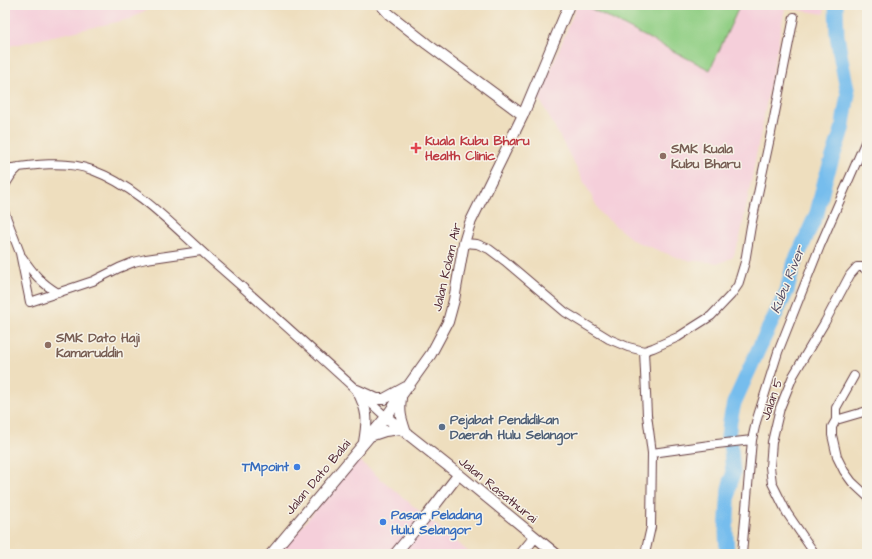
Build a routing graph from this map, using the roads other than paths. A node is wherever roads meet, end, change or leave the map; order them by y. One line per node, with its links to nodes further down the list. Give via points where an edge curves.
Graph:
1 (380, 5): 4 (street)
2 (569, 5): 4 (street, Jalan Kolam Air)
3 (794, 17): 15 (street, via 745,262 738,285 711,316 678,337)
4 (523, 115): 10 (street, Jalan Kolam Air, via 470,224)
5 (867, 138): 25 (street, via 778,352)
6 (19, 167): 7 (street); 8 (street); 11 (street, via 56,164 91,169 124,186)
7 (5, 169)
8 (5, 186)
9 (5, 214): 12 (street)
10 (464, 243): 15 (street, via 477,244 489,249 565,312 609,339); 17 (street, Jalan Kolam Air, via 448,322 431,354)
11 (201, 251): 14 (street, via 134,262 93,281); 18 (street)
12 (20, 253): 14 (street, via 38,278); 14 (street, via 30,302)
13 (867, 270): 36 (street, Jalan 5, via 857,267 850,275 793,376 780,408 772,442 772,482 787,513)
14 (58, 293)
15 (644, 351): 26 (street, via 647,415)
16 (854, 376): 22 (street, via 836,408)
17 (409, 385): 18 (street, via 384,399 377,399); 19 (street, Jalan Kolam Air)
18 (357, 390): 21 (street); 24 (street, via 366,415)
19 (402, 396): 21 (street, Jalan Kolam Air); 23 (street, via 400,414)
20 (867, 411): 22 (street)
21 (386, 417): 23 (street, Jalan Rasathurai); 24 (street, Jalan Dato Balai)
22 (836, 420): 28 (street, via 832,427 832,435 837,457 852,482)
23 (404, 431): 24 (street, via 385,431); 27 (street, Jalan Rasathurai)
24 (366, 440): 30 (street, Jalan Dato Balai)
25 (752, 440): 26 (street); 35 (street)
26 (652, 453): 34 (street, via 652,527)
27 (459, 474): 29 (street, Jalan Rasathurai); 31 (street)
28 (867, 496)
29 (535, 537): 32 (street); 33 (street, Jalan Rasathurai)
30 (271, 554)
31 (395, 554)
32 (521, 554)
33 (556, 554)
34 (645, 554)
35 (742, 554)
36 (815, 554)

